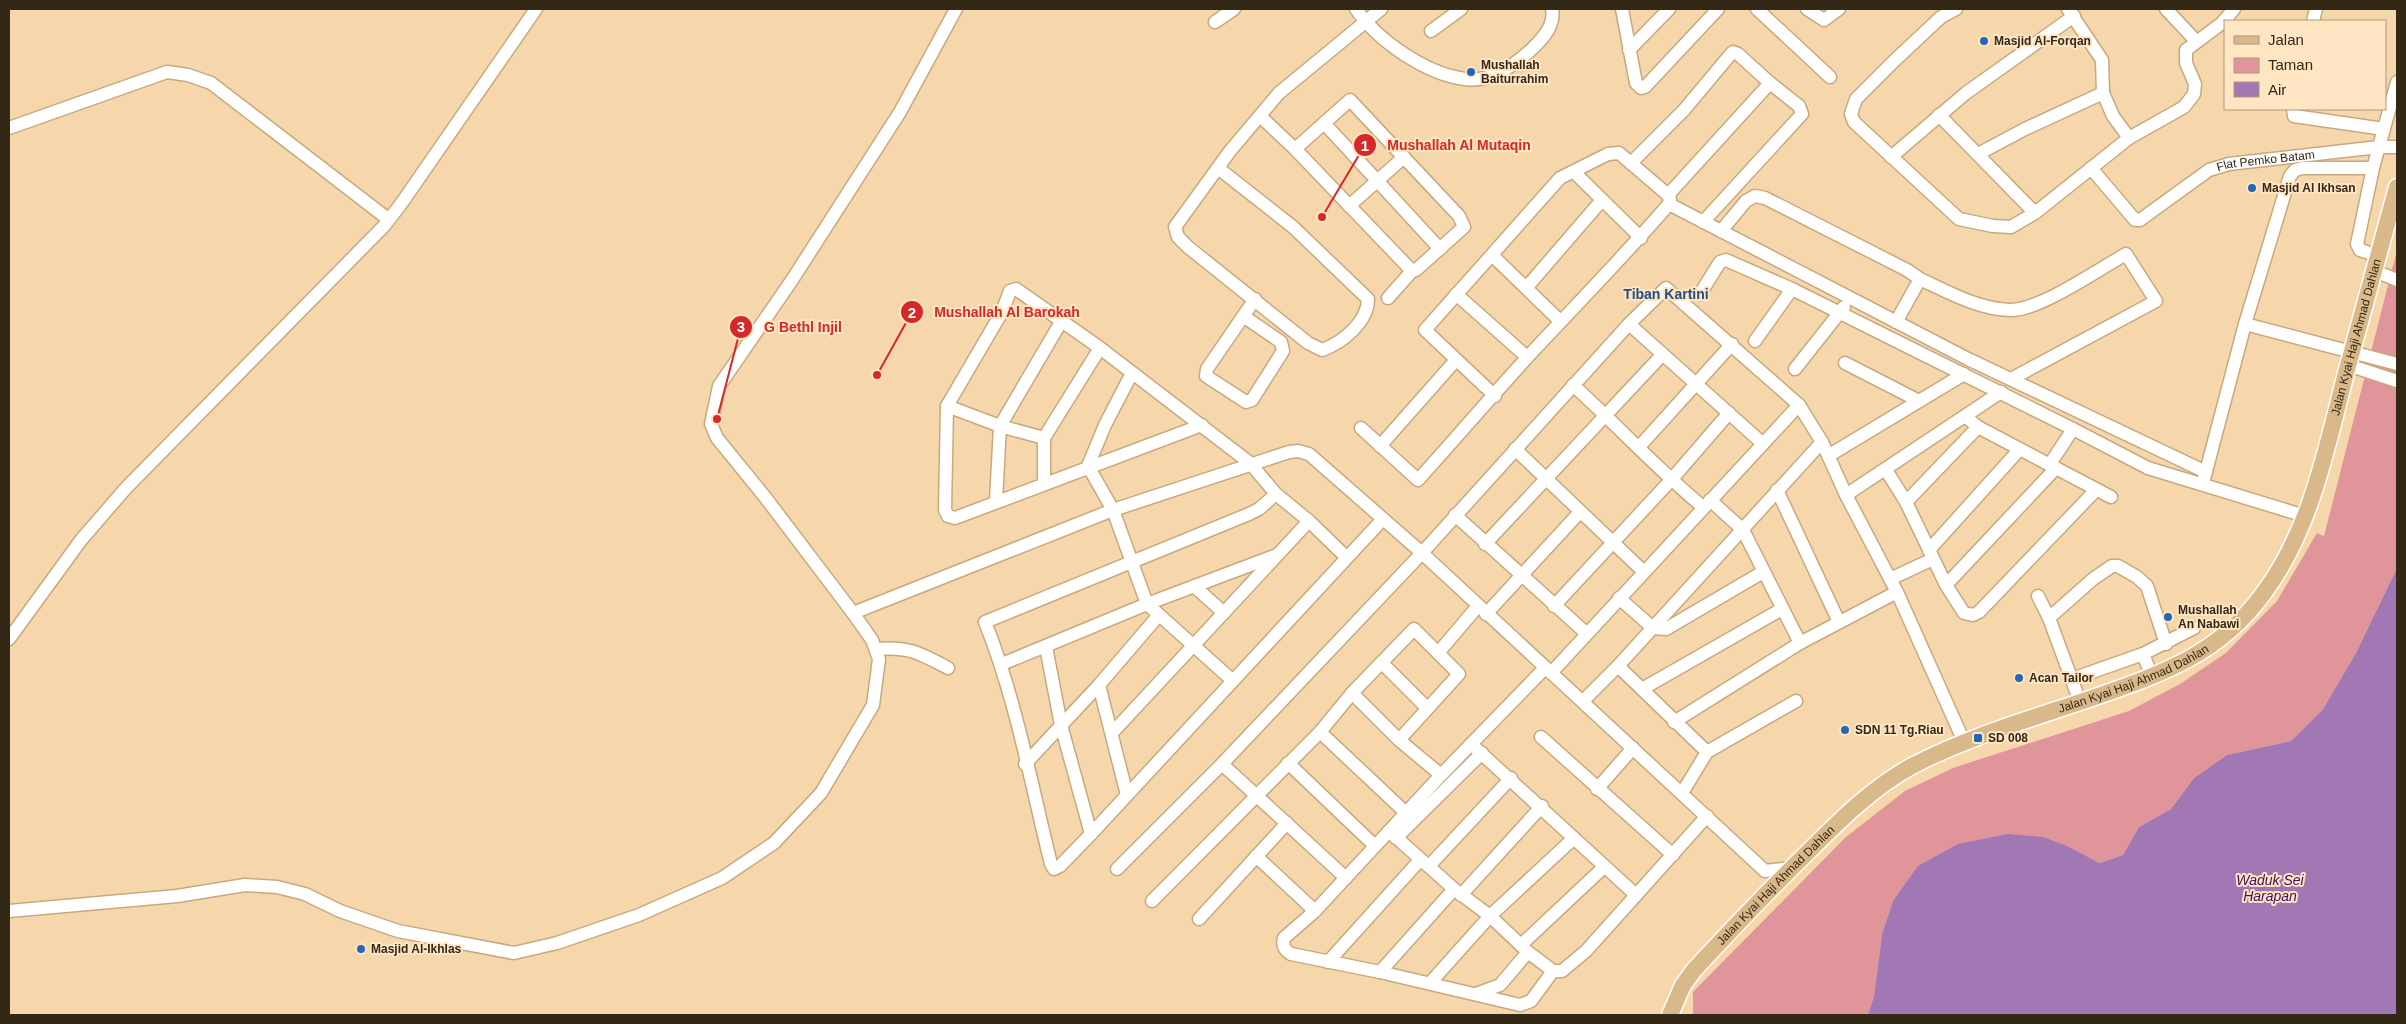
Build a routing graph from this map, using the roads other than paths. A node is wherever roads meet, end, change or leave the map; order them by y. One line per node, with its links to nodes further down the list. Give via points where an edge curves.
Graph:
1 (536, 9): 54 (street)
2 (956, 9): 160 (street, via 900,112 719,386 713,406 711,424 717,438)
3 (1234, 9): 21 (street)
4 (1356, 9): 22 (street)
5 (1380, 9): 22 (street)
6 (1461, 9): 23 (street)
7 (1552, 9): 22 (street, via 1551,25 1518,62 1482,78 1466,80 1420,63 1394,48)
8 (1622, 9): 25 (street)
9 (1669, 9): 25 (street)
10 (1718, 9): 25 (street, via 1645,87 1641,88 1636,83)
11 (1759, 9): 26 (street)
12 (1807, 9): 13 (street, via 1824,20)
13 (1838, 9)
14 (1956, 9): 18 (street)
15 (2166, 9): 24 (street)
16 (2234, 9): 19 (street)
17 (2071, 12): 29 (street, via 2102,60); 31 (street)
18 (1936, 13): 42 (street, via 1856,99 1851,114 1854,122)
19 (2225, 20)
20 (2224, 21): 24 (street)
21 (1215, 22)
22 (1366, 23): 32 (street, via 1308,66 1278,93)
23 (1431, 31)
24 (2196, 40): 36 (street, via 2186,50 2186,62 2195,84 2194,94 2184,107)
25 (1629, 50)
26 (1830, 77)
27 (2397, 82): 35 (street)
28 (1770, 83): 43 (street, via 1734,52); 50 (street); 55 (street, via 1799,106 1802,114)
29 (2103, 93): 36 (street, via 2113,116); 40 (street)
30 (2293, 110): 35 (street, via 2294,116)
31 (1939, 115): 40 (street); 42 (street)
32 (1260, 116): 39 (street); 44 (street)
33 (1324, 123): 39 (street); 41 (street, via 1350,100); 48 (street)
34 (9, 128): 54 (street, via 167,72 188,75 211,83)
35 (2384, 128): 37 (street)
36 (2129, 138): 45 (street)
37 (2379, 147): 38 (street, Flat Pemko Batam); 45 (street, Flat Pemko Batam, via 2229,164 2209,170 2140,220 2135,220); 46 (street)
38 (2397, 147)
39 (1295, 149): 52 (street)
40 (1978, 154): 53 (street)
41 (1404, 157): 48 (street); 58 (street, via 1463,222 1464,227)
42 (1891, 157): 53 (street, via 1959,219 2011,227)
43 (1631, 164): 47 (street, via 1614,152); 50 (street)
44 (1218, 168): 69 (street, via 1175,227 1178,237); 69 (street, via 1293,227 1357,287 1368,299 1368,308 1358,326 1322,350 1308,343)
45 (2091, 168): 53 (street)
46 (2373, 168): 60 (street, via 2357,244); 77 (street, via 2303,168 2290,176)
47 (1574, 172): 51 (street); 59 (street, via 1560,178)
48 (1378, 180): 52 (street); 58 (street)
49 (2397, 188): 60 (main road, Jalan Kyai Haji Ahmad Dahlan)
50 (1668, 199): 55 (street); 57 (street)
51 (1602, 200): 57 (street); 64 (street)
52 (1349, 206): 61 (street)
53 (2035, 213)
54 (388, 219): 167 (street, via 126,488 81,540)
55 (1704, 222): 56 (street)
56 (1721, 231): 62 (street, via 1746,201 1755,196 1765,198); 70 (street)
57 (1640, 238): 73 (street)
58 (1440, 249): 61 (street)
59 (1493, 256): 64 (street); 66 (street)
60 (2377, 264): 63 (street); 83 (main road, Jalan Kyai Haji Ahmad Dahlan)
61 (1412, 271): 68 (street)
62 (1920, 279): 75 (street); 90 (street, via 1972,303 2010,310 2031,307 2126,254 2156,301)
63 (2397, 280)
64 (1526, 288): 73 (street)
65 (1792, 289): 67 (street, via 1723,260); 71 (street); 78 (street)
66 (1456, 294): 82 (street); 84 (street, via 1425,330)
67 (1700, 294)
68 (1388, 298)
69 (1255, 299): 72 (street)
70 (1850, 299): 71 (street); 75 (street)
71 (1838, 313): 87 (street); 89 (street)
72 (1243, 316): 72 (street, via 1206,376 1246,402 1252,400 1283,348 1281,342)
73 (1560, 321): 82 (street)
74 (1061, 322): 80 (street); 98 (street, via 1016,290 1010,292 1002,312); 103 (street)
75 (1896, 322): 90 (street)
76 (1629, 324): 79 (street, via 1666,288); 81 (street); 93 (street)
77 (2245, 324): 83 (street); 119 (street)
78 (1755, 341)
79 (1732, 344): 92 (street); 97 (street)
80 (1100, 348): 88 (street); 107 (street)
81 (1662, 355): 92 (street); 100 (street)
82 (1528, 357): 95 (street)
83 (2350, 358): 86 (street); 91 (street); 135 (main road, Jalan Kyai Haji Ahmad Dahlan, via 2316,487)
84 (1456, 360): 95 (street); 110 (street)
85 (1845, 363): 96 (street)
86 (2397, 364)
87 (1795, 368)
88 (1132, 373): 102 (street); 116 (street)
89 (1964, 374): 94 (street); 96 (street)
90 (2011, 379): 119 (street)
91 (2397, 381)
92 (1697, 384): 99 (street); 111 (street)
93 (1573, 385): 100 (street); 112 (street)
94 (2001, 392): 101 (street); 106 (street)
95 (1495, 396): 110 (street, via 1418,480)
96 (1919, 401): 114 (street)
97 (1799, 405): 108 (street); 109 (street)
98 (947, 406): 103 (street); 129 (street, via 945,510 948,516 955,518)
99 (1729, 413): 108 (street); 121 (street)
100 (1608, 416): 111 (street); 120 (street)
101 (1965, 416): 104 (street); 118 (street)
102 (1202, 425): 115 (street); 116 (street)
103 (1000, 426): 107 (street); 129 (street)
104 (1978, 427): 113 (street); 130 (street)
105 (1360, 428): 110 (street)
106 (2074, 429): 117 (street); 123 (street, via 2148,468)
107 (1044, 438): 122 (street)
108 (1762, 442): 131 (street)
109 (1822, 442): 114 (street); 124 (street)
110 (1380, 446)
111 (1639, 447): 121 (street)
112 (1515, 449): 120 (street); 134 (street)
113 (2020, 450): 117 (street); 142 (street)
114 (1828, 456): 127 (street)
115 (1250, 463): 126 (street); 132 (street); 136 (street, via 1289,452 1309,454)
116 (1088, 466): 122 (street); 132 (street)
117 (2053, 466): 125 (street); 150 (street)
118 (1886, 470): 127 (street); 130 (street)
119 (2206, 472): 123 (street)
120 (1547, 480): 133 (street); 140 (street)
121 (1671, 480): 131 (street); 139 (street)
122 (1044, 484): 129 (street)
123 (2203, 486): 135 (street)
124 (1777, 490): 138 (street); 163 (street)
125 (2096, 490): 128 (street); 150 (street, via 1979,612 1973,615 1964,612)
126 (1276, 494): 137 (street); 145 (street, via 1249,514)
127 (1846, 495): 149 (street)
128 (2111, 497)
129 (996, 501)
130 (1906, 502): 142 (street)
131 (1706, 503): 138 (street); 146 (street)
132 (1113, 510): 145 (street); 160 (street)
133 (1580, 512): 139 (street); 148 (street)
134 (1455, 515): 140 (street); 141 (street)
135 (2305, 516): 180 (main road, Jalan Kyai Haji Ahmad Dahlan, via 2272,581 2233,630 2192,658)
136 (1383, 518): 141 (street); 144 (street)
137 (1309, 521): 143 (street); 144 (street)
138 (1743, 530): 147 (street); 164 (street)
139 (1612, 543): 146 (street); 156 (street)
140 (1485, 544): 148 (street)
141 (1422, 553): 158 (street); 203 (street)
142 (1931, 554): 149 (street); 150 (street)
143 (1277, 555): 151 (street); 159 (street)
144 (1346, 558): 182 (street)
145 (1131, 562): 155 (street); 176 (street, via 986,622)
146 (1644, 572): 154 (street)
147 (1763, 572): 157 (street); 164 (street, via 1666,629)
148 (1520, 576): 156 (street); 158 (street)
149 (1890, 579): 152 (street)
150 (1946, 585)
151 (1194, 586): 155 (street); 159 (street)
152 (1898, 592): 163 (street); 197 (street)
153 (2038, 596): 162 (street)
154 (1619, 598): 164 (street); 166 (street)
155 (1147, 604): 161 (street); 171 (street)
156 (1554, 606): 166 (street)
157 (1782, 609): 168 (street); 184 (street)
158 (1482, 610): 173 (street); 179 (street)
159 (1224, 612): 170 (street)
160 (853, 613): 172 (street)
161 (1158, 616): 170 (street); 183 (street)
162 (2049, 618): 169 (street, via 2092,579 2112,566 2118,566 2147,586); 181 (street)
163 (1839, 622): 168 (street)
164 (1653, 628): 177 (street)
165 (2194, 628): 169 (street)
166 (1586, 633): 179 (street)
167 (9, 639)
168 (1800, 643): 190 (street)
169 (2166, 644): 174 (street)
170 (1194, 646): 182 (street); 193 (street)
171 (1046, 647): 176 (street); 191 (street)
172 (876, 649): 178 (street, via 914,650); 231 (street, via 879,671 873,705 821,793 774,843 722,878 638,915 558,943 514,953 495,950 398,931 340,911 305,894 277,887 245,885 177,896)
173 (1438, 653): 175 (street, via 1414,629); 189 (street, via 1459,674)
174 (2142, 654): 180 (street); 181 (street)
175 (1382, 663): 185 (street); 189 (street)
176 (1002, 664): 202 (street)
177 (1618, 666): 184 (street); 186 (street)
178 (948, 668)
179 (1548, 670): 186 (street); 196 (street)
180 (2152, 678): 188 (main road, Jalan Kyai Haji Ahmad Dahlan)
181 (2072, 679): 188 (street)
182 (1232, 680): 208 (street)
183 (1100, 685): 191 (street); 193 (street)
184 (1642, 689): 190 (street)
185 (1352, 693): 192 (street); 195 (street)
186 (1583, 701): 198 (street)
187 (1796, 701): 199 (street)
188 (2080, 702): 197 (main road, Jalan Kyai Haji Ahmad Dahlan)
189 (1428, 708): 195 (street)
190 (1674, 722): 199 (street)
191 (1061, 725): 202 (street); 214 (street)
192 (1320, 732): 201 (street); 211 (street)
193 (1112, 733): 208 (street)
194 (1541, 737): 206 (street)
195 (1399, 740): 204 (street)
196 (1472, 744): 200 (street); 204 (street)
197 (1965, 744): 222 (main road, Jalan Kyai Haji Ahmad Dahlan, via 1913,766 1880,786)
198 (1633, 748): 206 (street); 207 (street)
199 (1707, 752): 207 (street)
200 (1482, 753): 205 (street); 215 (street)
201 (1288, 763): 209 (street); 217 (street)
202 (1026, 764): 214 (street, via 1054,869)
203 (1222, 764): 209 (street); 223 (street)
204 (1441, 774): 211 (street)
205 (1511, 778): 210 (street); 220 (street)
206 (1597, 789): 218 (street)
207 (1682, 793): 212 (street)
208 (1127, 795): 214 (street)
209 (1258, 796): 213 (street); 229 (street)
210 (1542, 806): 216 (street); 226 (street)
211 (1406, 812): 215 (street)
212 (1708, 816): 218 (street); 224 (street)
213 (1287, 823): 219 (street); 225 (street)
214 (1091, 834)
215 (1392, 834): 217 (street); 220 (street)
216 (1574, 838): 221 (street); 232 (street)
217 (1375, 846): 225 (street)
218 (1673, 855): 227 (street)
219 (1256, 856): 230 (street); 233 (street)
220 (1424, 863): 226 (street); 235 (street)
221 (1604, 866): 227 (street); 234 (street)
222 (1791, 868): 224 (street); 228 (main road, Jalan Kyai Haji Ahmad Dahlan)
223 (1117, 869)
224 (1765, 871): 228 (street)
225 (1346, 878): 230 (street)
226 (1458, 892): 232 (street); 237 (street)
227 (1636, 895): 236 (street, via 1573,963 1562,971)
228 (1762, 898): 240 (main road, Jalan Kyai Haji Ahmad Dahlan, via 1694,970 1683,984)
229 (1152, 901)
230 (1315, 911): 235 (street, via 1284,938 1284,948 1291,954)
231 (9, 912)
232 (1490, 916): 234 (street); 238 (street)
233 (1199, 919)
234 (1525, 948): 236 (street); 239 (street, via 1500,985)
235 (1328, 962): 237 (street)
236 (1553, 971): 239 (street, via 1531,1001 1520,1005)
237 (1380, 972): 238 (street)
238 (1430, 983): 239 (street)
239 (1471, 994)
240 (1670, 1015)

